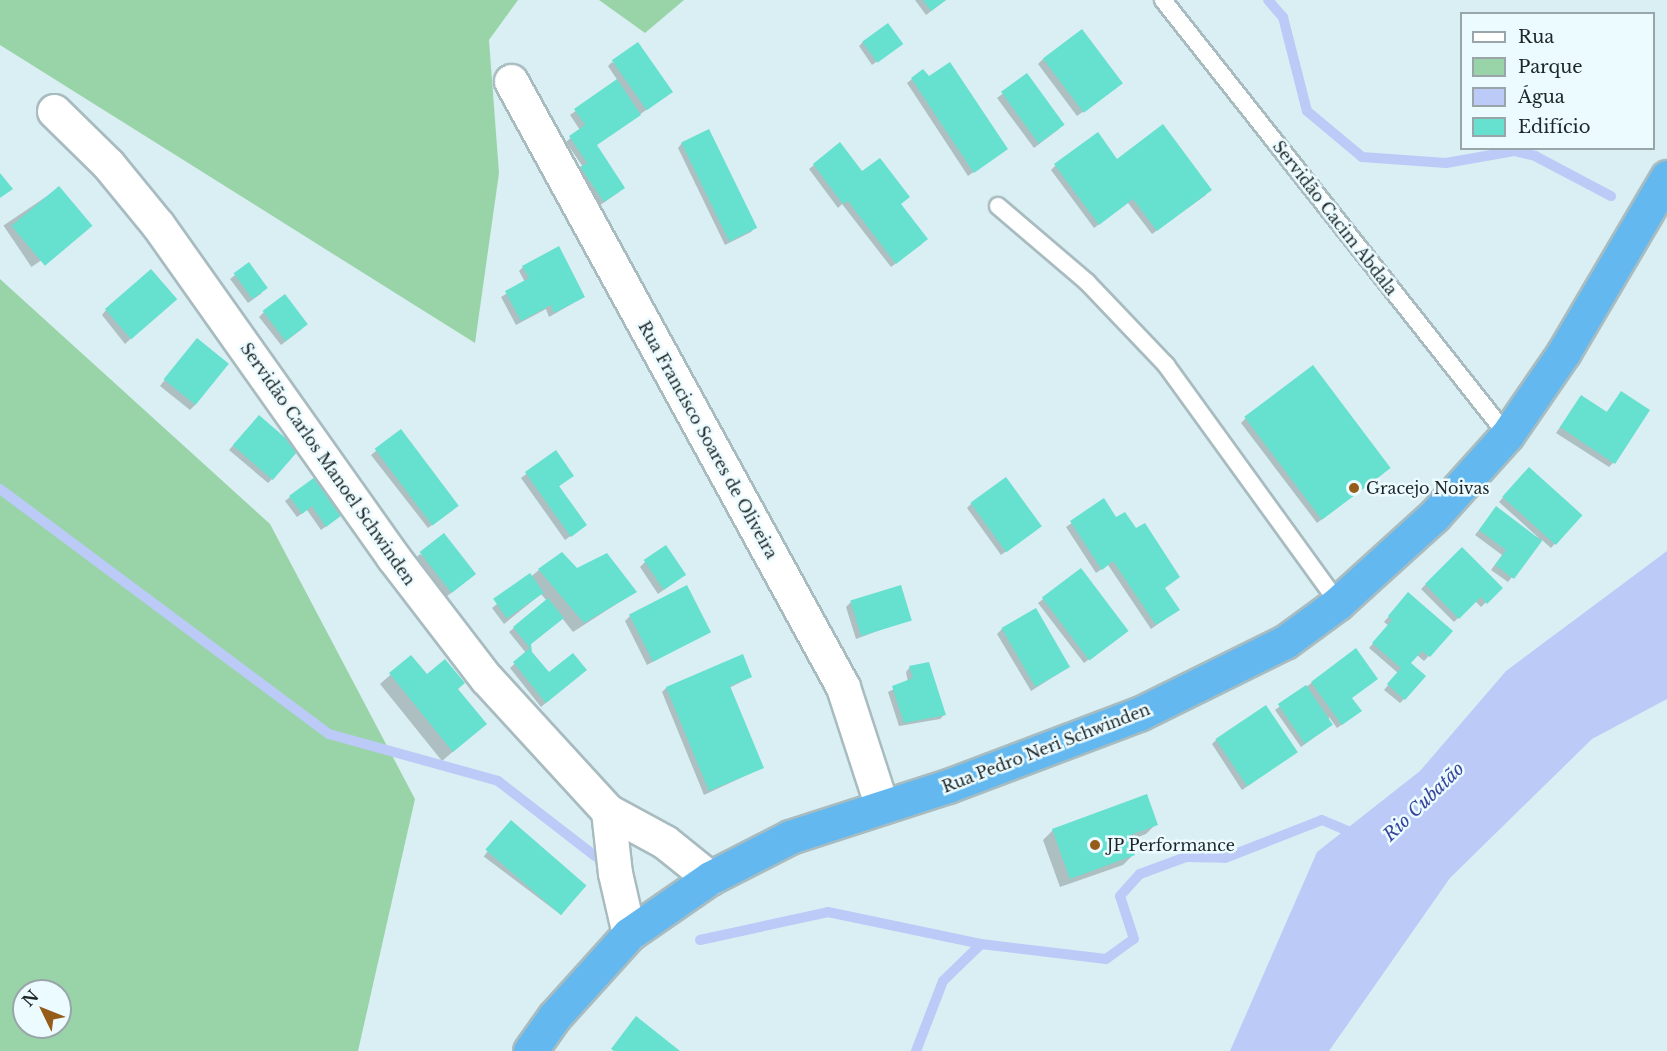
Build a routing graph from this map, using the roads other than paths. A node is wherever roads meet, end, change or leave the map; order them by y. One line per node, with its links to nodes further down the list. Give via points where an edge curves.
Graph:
1 (1163, 0): 6 (lane, Servidão Cacim Abdala)
2 (511, 81): 8 (street, Rua Francisco Soares de Oliveira, via 843,687)
3 (54, 111): 9 (street, Servidão Carlos Manoel Schwinden, via 116,173 158,225 453,637 513,709)
4 (1667, 177): 6 (highway, Rua Pedro Neri Schwinden)
5 (998, 206): 7 (lane, via 1087,282 1166,365)
6 (1507, 435): 7 (highway, Rua Pedro Neri Schwinden, via 1434,516)
7 (1338, 603): 8 (highway, Rua Pedro Neri Schwinden, via 1285,642 1139,714)
8 (882, 807): 10 (highway, Rua Pedro Neri Schwinden, via 790,837)
9 (608, 811): 10 (street, Servidão Carlos Manoel Schwinden, via 665,842); 11 (street, via 615,873)
10 (710, 878): 11 (highway, Rua Pedro Neri Schwinden)
11 (629, 934): 12 (highway, Rua Pedro Neri Schwinden, via 554,1017)
12 (530, 1051)

